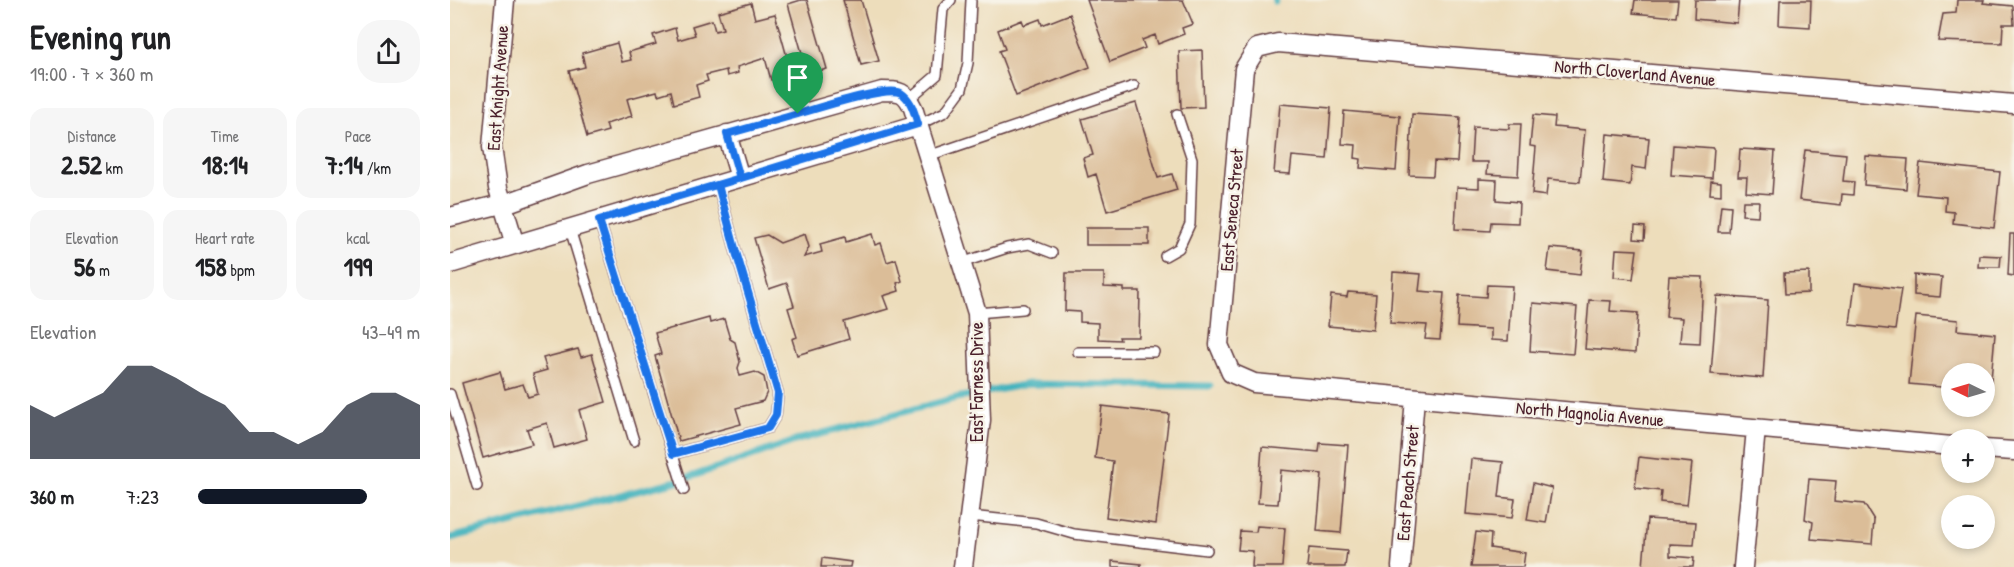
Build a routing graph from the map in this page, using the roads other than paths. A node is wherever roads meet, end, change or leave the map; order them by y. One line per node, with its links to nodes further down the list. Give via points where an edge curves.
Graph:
1 (505, 0): 14 (street, East Knight Avenue, via 492,147)
2 (951, 0): 6 (lane, via 943,9 937,75)
3 (971, 0): 9 (lane, via 968,63 962,89 945,112)
4 (1257, 48): 7 (street, North Cloverland Avenue, via 1278,43); 27 (street, East Seneca Street, via 1244,69 1219,345)
5 (1134, 86): 11 (lane)
6 (909, 99): 9 (street, East Farness Drive); 10 (street, via 899,91 882,91)
7 (2014, 104)
8 (1177, 114): 20 (lane, via 1192,159 1190,224 1179,248)
9 (918, 124): 11 (street, East Farness Drive); 12 (street)
10 (727, 134): 12 (street); 14 (street, via 588,174)
11 (928, 156): 21 (street, East Farness Drive)
12 (740, 178): 13 (street)
13 (718, 185): 16 (street); 35 (lane, via 778,393 776,415 768,428)
14 (502, 204): 15 (street); 18 (street, East Knight Avenue)
15 (450, 218)
16 (599, 220): 17 (street); 35 (lane)
17 (570, 229): 18 (street); 31 (lane)
18 (515, 245): 22 (street)
19 (1052, 253): 21 (lane, via 1029,244)
20 (1165, 256)
21 (962, 263): 24 (street, East Farness Drive)
22 (450, 264)
23 (1023, 309): 24 (lane)
24 (977, 314): 38 (street, East Farness Drive, via 981,420)
25 (1078, 352): 26 (lane)
26 (1154, 352)
27 (1231, 373): 29 (street, North Magnolia Avenue, via 1254,383)
28 (450, 394): 36 (lane)
29 (1415, 398): 30 (street, North Magnolia Avenue); 41 (street, East Peach Street)
30 (1756, 429): 32 (street, North Magnolia Avenue); 42 (street)
31 (634, 441)
32 (1941, 445)
33 (1995, 449): 34 (street)
34 (2014, 451)
35 (673, 454): 37 (lane)
36 (477, 486)
37 (684, 490)
38 (970, 516): 39 (lane, via 1036,523 1074,534); 40 (street, East Farness Drive)
39 (1207, 550)
40 (963, 567)
41 (1401, 567)
42 (1743, 567)

